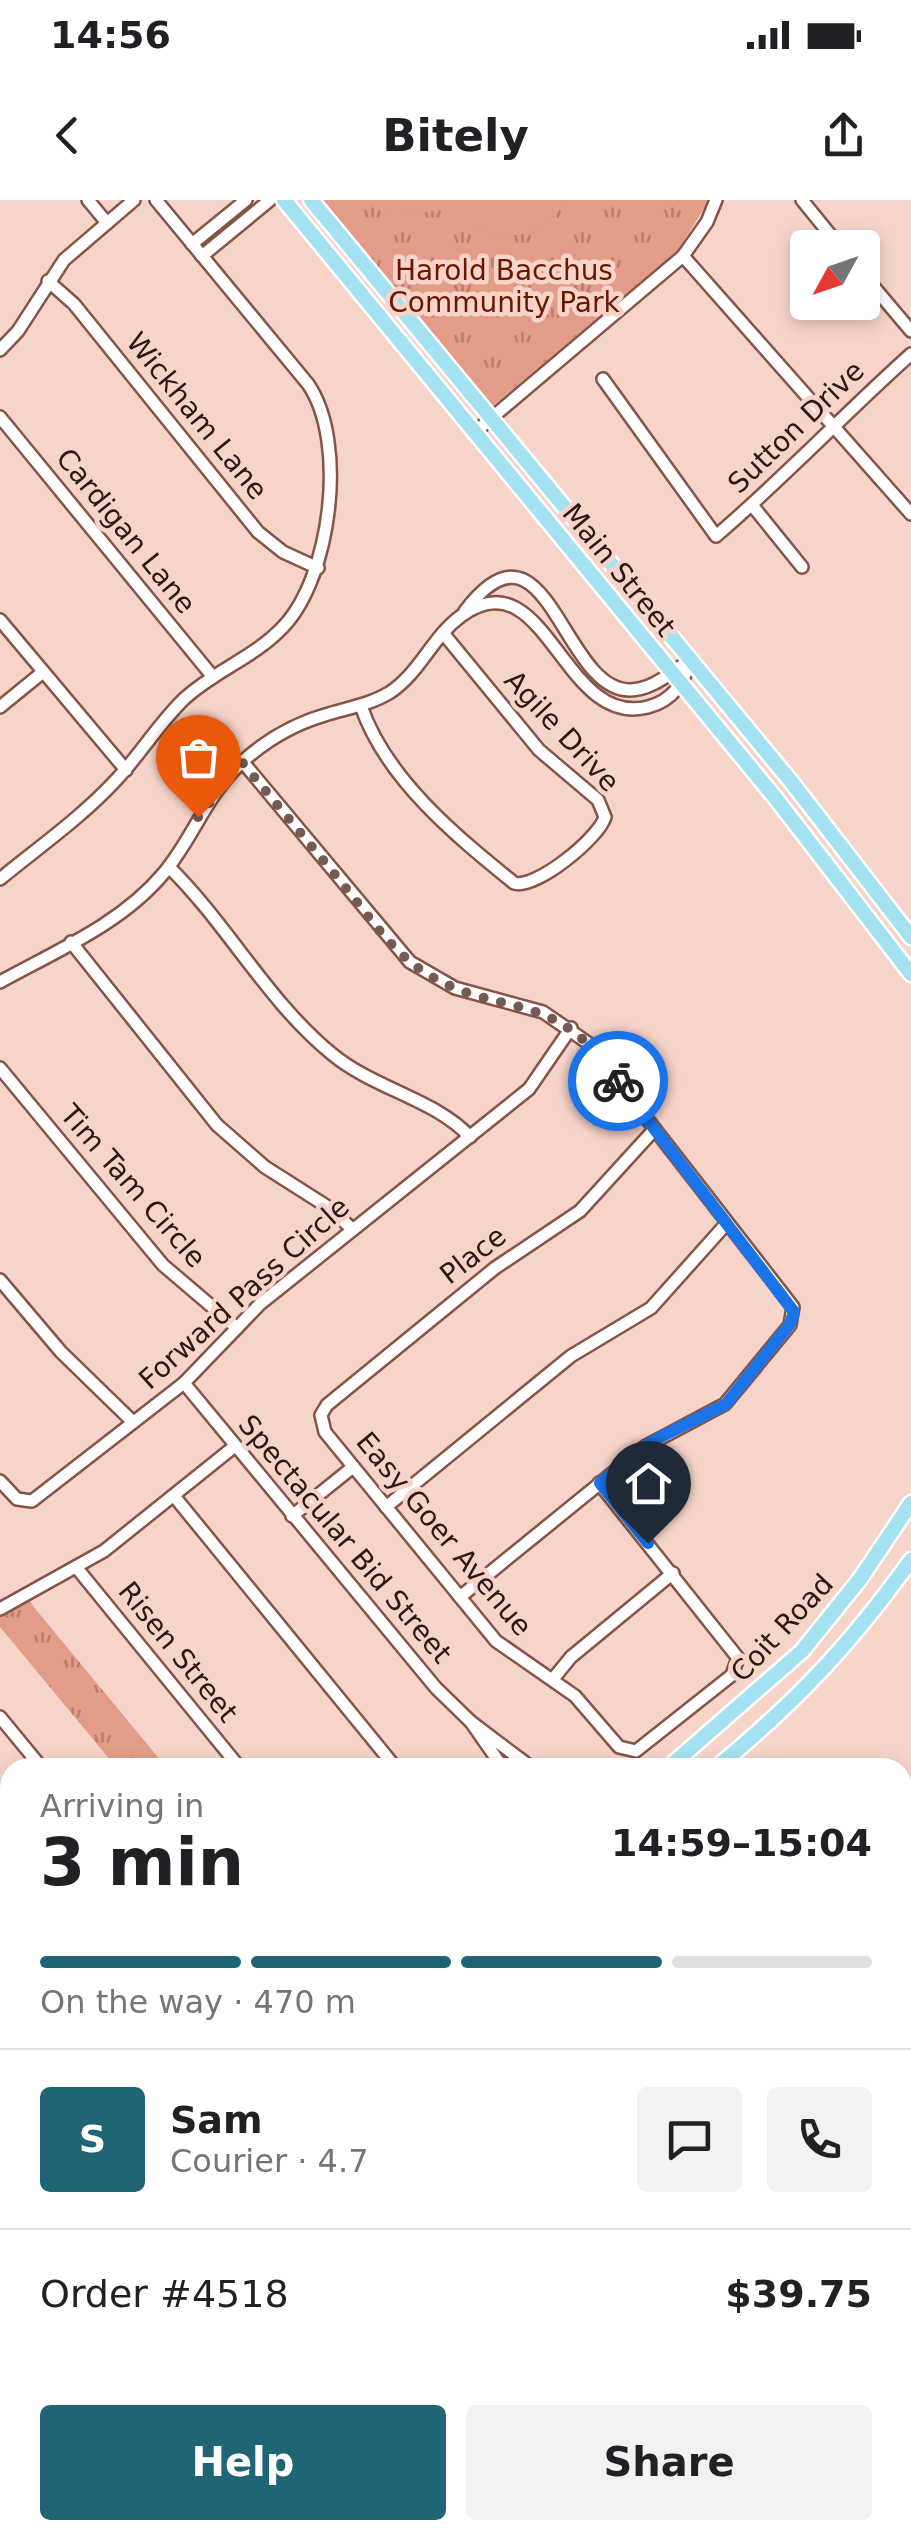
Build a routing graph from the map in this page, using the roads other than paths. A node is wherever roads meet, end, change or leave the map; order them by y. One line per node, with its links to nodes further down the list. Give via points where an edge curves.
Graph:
1 (88, 200): 10 (street)
2 (134, 200): 10 (street)
3 (156, 200): 12 (street)
4 (246, 200): 12 (street)
5 (270, 200): 13 (street)
6 (284, 200): 24 (main road, Main Street)
7 (311, 200): 22 (main road, Main Street)
8 (716, 200): 14 (street)
9 (802, 200): 11 (street)
10 (107, 223): 15 (street)
11 (826, 230)
12 (192, 244): 13 (street)
13 (202, 256): 28 (street, via 308,384 323,412 330,453)
14 (683, 256): 22 (street); 23 (street)
15 (48, 281): 18 (street); 28 (street, Wickham Lane, via 74,304 258,532)
16 (880, 294): 17 (street)
17 (911, 331)
18 (0, 350)
19 (911, 354): 23 (street, Sutton Drive)
20 (602, 379): 25 (street, Sutton Drive, via 716,536)
21 (0, 417): 37 (street, Cardigan Lane)
22 (490, 420): 24 (street); 34 (main road, Main Street)
23 (830, 427): 25 (street, Sutton Drive); 26 (street)
24 (475, 432): 36 (main road, Main Street)
25 (752, 505): 27 (street)
26 (911, 514)
27 (802, 567)
28 (318, 568): 37 (street, via 279,632)
29 (463, 614): 31 (street, via 482,590 508,576 522,580); 32 (street); 33 (street, via 487,604 510,605)
30 (0, 620): 35 (street)
31 (561, 620): 33 (street); 36 (street, via 588,669 609,686 637,690)
32 (442, 633): 40 (street, via 410,676); 40 (street, Agile Drive, via 539,750 598,800 605,817 598,831 522,886 450,831 382,748)
33 (544, 635): 38 (street, via 611,706 645,708)
34 (691, 660): 36 (street); 38 (street); 44 (main road, Main Street)
35 (42, 672): 39 (street); 42 (street)
36 (670, 672): 38 (main road, Main Street)
37 (213, 677): 42 (street, via 178,706)
38 (682, 686): 46 (main road, Main Street)
39 (0, 706)
40 (362, 706): 41 (street, via 298,725)
41 (242, 762): 43 (street, via 212,796); 51 (street, via 410,962 455,988 530,1006)
42 (126, 770): 45 (street)
43 (169, 867): 48 (street, via 130,907); 54 (street, via 320,1044 366,1079 449,1118)
44 (859, 869): 46 (main road); 47 (main road, Main Street)
45 (0, 878)
46 (842, 882): 49 (main road, Main Street)
47 (911, 937)
48 (71, 942): 50 (street); 56 (street, via 217,1125)
49 (911, 974)
50 (0, 982)
51 (571, 1028): 53 (street, via 603,1060); 54 (street, Forward Pass Circle, via 533,1085)
52 (0, 1068): 58 (street, Tim Tam Circle, via 163,1266)
53 (653, 1131): 55 (street); 60 (street, Place, via 580,1211 494,1268 328,1404)
54 (470, 1137): 56 (street, Forward Pass Circle)
55 (726, 1223): 65 (street, via 790,1301 790,1324 726,1404 651,1442); 68 (street, via 651,1308 571,1356)
56 (352, 1229): 58 (street, Forward Pass Circle)
57 (0, 1280): 61 (street, via 61,1352)
58 (236, 1328): 59 (street, Forward Pass Circle)
59 (184, 1383): 61 (street, Forward Pass Circle); 62 (street, Spectacular Bid Street)
60 (321, 1418): 63 (street, Easy Goer Avenue)
61 (134, 1422): 64 (street, Forward Pass Circle, via 38,1498 14,1498)
62 (235, 1446): 66 (street); 69 (street, Spectacular Bid Street)
63 (353, 1466): 68 (street, Easy Goer Avenue); 69 (street)
64 (0, 1481)
65 (600, 1483): 72 (street); 73 (street)
66 (174, 1496): 71 (street); 80 (street)
67 (911, 1504): 83 (main road, Coit Road, via 802,1651)
68 (386, 1507): 73 (street, Easy Goer Avenue)
69 (292, 1516): 77 (street, Spectacular Bid Street)
70 (911, 1560): 84 (main road, Coit Road, via 822,1674)
71 (76, 1567): 74 (street); 79 (street, Risen Street)
72 (673, 1573): 75 (street); 75 (street, Easy Goer Avenue, via 734,1648 738,1663 732,1676 644,1748 630,1751)
73 (460, 1597): 75 (street, Easy Goer Avenue, via 505,1650)
74 (0, 1609)
75 (552, 1679)
76 (0, 1717): 78 (street)
77 (471, 1722): 81 (street, Spectacular Bid Street); 82 (street, Spectacular Bid Street)
78 (34, 1758)
79 (232, 1758)
80 (388, 1758)
81 (496, 1758)
82 (519, 1758)
83 (679, 1758)
84 (727, 1758)

